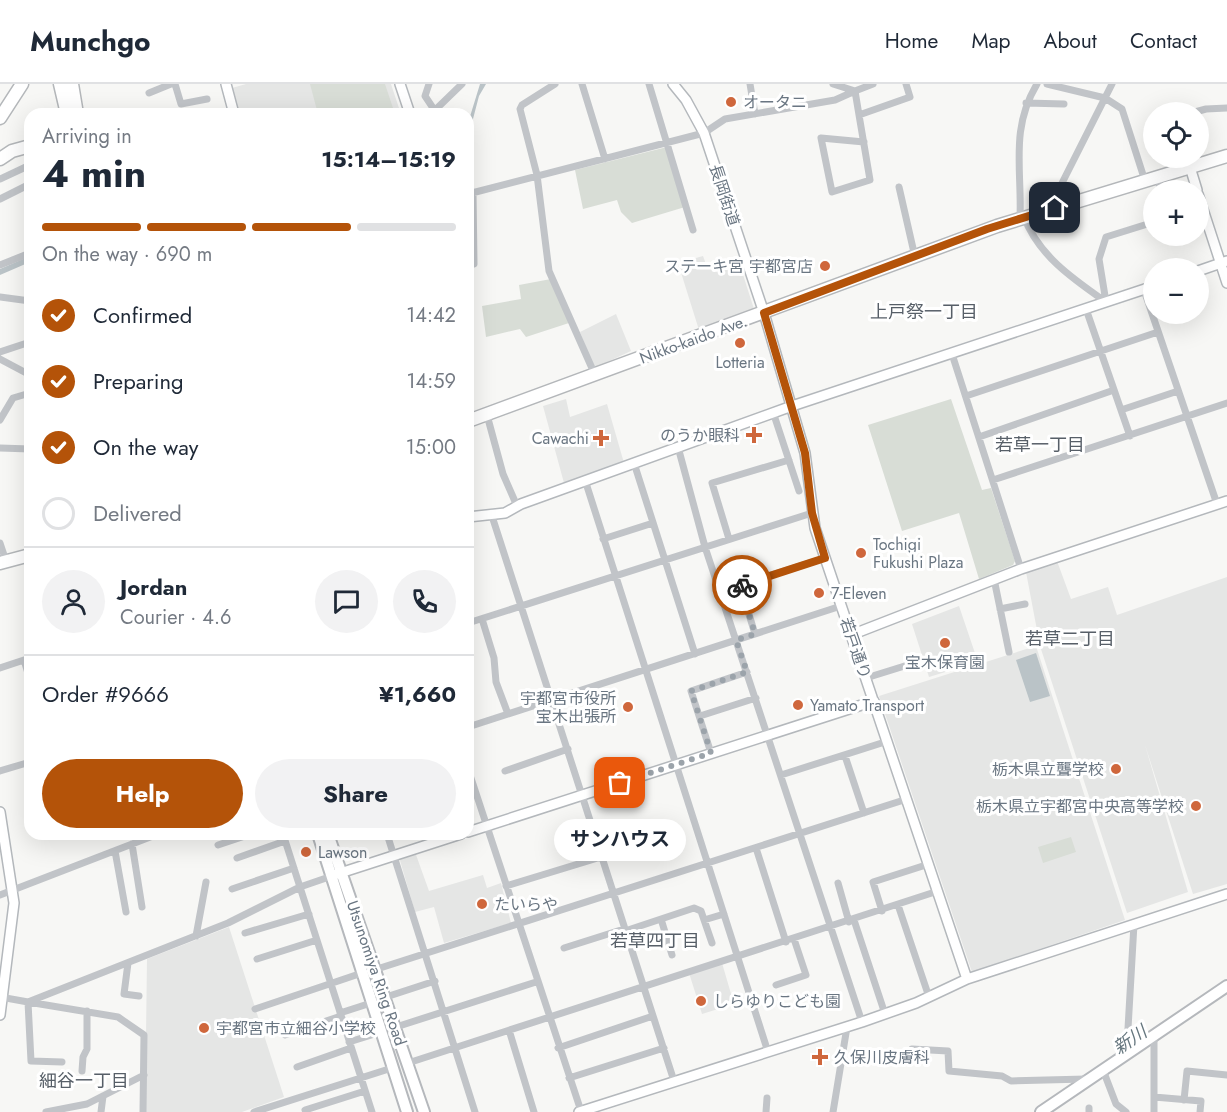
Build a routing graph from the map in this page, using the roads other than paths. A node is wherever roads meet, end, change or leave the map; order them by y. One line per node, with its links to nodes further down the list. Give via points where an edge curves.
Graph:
1 (15, 84): 27 (highway)
2 (22, 84): 27 (highway)
3 (60, 84): 28 (highway)
4 (72, 84): 29 (highway)
5 (173, 84): 22 (street); 24 (street, via 181,104)
6 (400, 84): 31 (street)
7 (429, 84): 32 (street, via 425,96)
8 (462, 84): 33 (street)
9 (555, 84): 49 (street, via 520,109)
10 (582, 84): 45 (street)
11 (649, 84): 40 (street)
12 (673, 84): 39 (street, 長岡街道)
13 (750, 84): 36 (street)
14 (834, 84): 21 (street)
15 (873, 84): 21 (street)
16 (906, 84): 37 (street, via 910,97)
17 (1037, 84): 25 (street)
18 (1047, 84): 23 (street)
19 (1112, 84): 23 (street)
20 (225, 85): 30 (street)
21 (855, 91): 36 (street, via 835,100); 37 (street)
22 (149, 93)
23 (1105, 98): 51 (street, via 1122,109); 56 (street, via 1056,195)
24 (207, 99)
25 (1026, 103): 26 (street); 57 (street, via 1019,137)
26 (1064, 104)
27 (4, 105): 38 (highway)
28 (66, 108)
29 (76, 108)
30 (232, 108)
31 (408, 108)
32 (431, 108)
33 (437, 108)
34 (1227, 108): 35 (street)
35 (1209, 110)
36 (755, 114): 39 (street, via 725,119)
37 (859, 115): 41 (street)
38 (0, 118)
39 (704, 133): 40 (street); 72 (street, 長岡街道)
40 (668, 142): 45 (street); 60 (street)
41 (864, 142): 41 (street, via 870,180 832,192 821,138)
42 (24, 147): 44 (highway)
43 (1227, 156): 46 (highway, Nikko-kaido Ave.)
44 (0, 159)
45 (605, 159): 49 (street)
46 (1209, 161)
47 (24, 168): 50 (street)
48 (1187, 168): 51 (highway, Nikko-kaido Ave.)
49 (537, 175): 54 (street); 81 (street, via 549,271)
50 (0, 178)
51 (1151, 179): 56 (highway, Nikko-kaido Ave.)
52 (24, 187): 55 (street)
53 (899, 187): 62 (street)
54 (474, 192)
55 (0, 199)
56 (1055, 208): 57 (highway, Nikko-kaido Ave.)
57 (1022, 217): 62 (highway, Nikko-kaido Ave.); 70 (street, via 1044,252)
58 (1209, 222): 63 (street)
59 (1143, 225): 70 (street, via 1106,237 1099,259)
60 (693, 230)
61 (24, 255): 64 (street)
62 (915, 257): 72 (highway, Nikko-kaido Ave.)
63 (1224, 262): 65 (street); 66 (street)
64 (0, 265)
65 (1209, 267)
66 (1227, 283)
67 (1143, 290): 70 (street)
68 (0, 297): 69 (street)
69 (24, 300)
70 (1106, 302): 71 (street)
71 (1086, 309): 76 (street); 78 (street)
72 (764, 313): 81 (highway, Nikko-kaido Ave.); 87 (street, 若戸通り)
73 (1156, 324): 74 (street)
74 (1158, 332): 76 (street); 83 (street)
75 (24, 344): 77 (street)
76 (1101, 350): 82 (street); 85 (street)
77 (0, 352)
78 (952, 354): 85 (street); 87 (street)
79 (0, 359): 80 (street)
80 (24, 372)
81 (595, 375): 90 (highway, Nikko-kaido Ave.)
82 (1114, 390): 88 (street); 95 (street)
83 (1178, 391): 88 (street); 91 (street)
84 (24, 395): 92 (street, via 13,398)
85 (966, 396): 95 (street)
86 (1227, 403): 91 (street)
87 (792, 406): 89 (street); 101 (street, 若戸通り)
88 (1121, 410): 94 (street)
89 (773, 412): 96 (street); 99 (street)
90 (487, 415): 93 (highway, Nikko-kaido Ave.); 108 (street, via 503,474)
91 (1187, 417): 94 (street); 107 (street)
92 (0, 420)
93 (474, 420)
94 (1130, 436): 104 (street)
95 (979, 437): 104 (street)
96 (678, 447): 100 (street); 116 (street)
97 (0, 448): 98 (street)
98 (24, 449)
99 (789, 460): 102 (street); 114 (street, via 712,483)
100 (634, 463): 103 (street); 112 (street)
101 (808, 470): 102 (street); 110 (street, 若戸通り)
102 (794, 475): 105 (street)
103 (585, 480): 108 (street); 113 (street)
104 (993, 480): 121 (street)
105 (799, 491)
106 (1227, 501): 107 (street)
107 (1217, 504): 121 (street)
108 (517, 506): 109 (street, via 505,513)
109 (491, 513): 111 (street); 125 (street)
110 (812, 513): 114 (street); 118 (street, 若戸通り)
111 (474, 517)
112 (653, 523): 113 (street); 119 (street)
113 (603, 539): 122 (street)
114 (729, 539): 116 (street)
115 (0, 543): 120 (street)
116 (705, 547): 119 (street); 132 (street)
117 (24, 557): 120 (highway)
118 (825, 558): 126 (street, 若戸通り); 130 (street, via 740,585)
119 (665, 560): 122 (street); 134 (street)
120 (3, 562)
121 (1021, 569): 123 (street)
122 (614, 576): 125 (street); 138 (street)
123 (994, 579): 127 (street); 131 (street)
124 (1024, 604): 127 (street)
125 (520, 606): 128 (street); 142 (street)
126 (841, 606): 130 (street); 131 (street, 若戸通り)
127 (1000, 609): 133 (street)
128 (482, 619): 129 (street); 144 (street, via 494,658 496,682)
129 (474, 621)
130 (755, 634): 132 (street)
131 (851, 635): 140 (street, 若戸通り)
132 (736, 640): 134 (street); 139 (street)
133 (1009, 652)
134 (695, 654): 138 (street)
135 (24, 660): 137 (street)
136 (911, 664): 140 (street)
137 (0, 668)
138 (645, 671): 142 (street); 153 (street)
139 (747, 672): 141 (street); 145 (street, via 691,691)
140 (866, 678): 143 (street, 若戸通り)
141 (756, 698): 145 (street); 147 (street)
142 (552, 699): 144 (street); 149 (street)
143 (874, 701): 147 (street); 148 (street, 若戸通り)
144 (508, 714): 146 (street)
145 (700, 716): 150 (street)
146 (474, 725)
147 (768, 735): 150 (street); 156 (street)
148 (888, 741): 151 (street); 159 (street, 若戸通り)
149 (568, 749): 155 (street); 158 (street)
150 (711, 753): 153 (street)
151 (845, 756): 156 (street); 161 (street)
152 (24, 765): 154 (street)
153 (677, 765): 158 (street); 180 (street)
154 (0, 771)
155 (505, 771)
156 (781, 775): 164 (street)
157 (474, 787): 162 (street)
158 (582, 795): 162 (street); 178 (street)
159 (907, 799): 161 (street); 181 (street, 若戸通り)
160 (0, 812): 189 (street)
161 (864, 813): 164 (street)
162 (487, 825): 163 (street); 186 (street)
163 (474, 830)
164 (799, 834): 175 (street); 205 (street)
165 (142, 840): 173 (street)
166 (233, 840): 174 (street)
167 (279, 840): 179 (street)
168 (285, 840): 182 (street)
169 (321, 840): 183 (main road, Utsunomiya Ring Road)
170 (329, 840): 183 (main road, Utsunomiya Ring Road)
171 (389, 840): 177 (street)
172 (442, 840): 177 (street)
173 (132, 844): 176 (street); 195 (street)
174 (218, 845)
175 (756, 848): 180 (street); 210 (street)
176 (115, 851): 189 (street); 197 (street)
177 (394, 856): 183 (street); 213 (street)
178 (601, 857): 186 (street); 191 (street)
179 (237, 858)
180 (707, 864): 191 (street); 199 (street)
181 (929, 864): 190 (street, 若戸通り); 196 (street, via 873,882)
182 (294, 868): 187 (street); 188 (street)
183 (336, 874): 187 (street); 218 (main road, Utsunomiya Ring Road); 219 (main road, Utsunomiya Ring Road)
184 (206, 882): 208 (street)
185 (838, 883): 202 (street)
186 (506, 886): 203 (street)
187 (300, 887): 198 (street); 208 (street)
188 (232, 889)
189 (13, 890): 193 (street); 230 (street)
190 (938, 891): 194 (street); 220 (street, 若戸通り)
191 (612, 894): 203 (street); 206 (street)
192 (1227, 894): 204 (street)
193 (0, 895)
194 (898, 905): 196 (street); 229 (street)
195 (142, 907)
196 (882, 911): 202 (street)
197 (126, 912)
198 (309, 914): 207 (street); 209 (street)
199 (724, 914): 201 (street); 215 (street)
200 (661, 919): 201 (street, via 694,908 701,911); 206 (street); 214 (street)
201 (704, 920): 211 (street)
202 (851, 921): 205 (street); 238 (street)
203 (518, 924): 213 (street); 222 (street)
204 (1134, 924): 220 (street); 254 (street)
205 (830, 928): 210 (street); 241 (street)
206 (624, 930): 212 (street); 226 (street)
207 (245, 933)
208 (196, 936): 217 (street)
209 (317, 940): 216 (street); 223 (street)
210 (790, 941): 215 (street); 224 (street, via 806,975)
211 (712, 942)
212 (564, 948)
213 (426, 954): 218 (street); 221 (street)
214 (672, 955)
215 (737, 957): 226 (street); 253 (street)
216 (257, 959)
217 (128, 963): 227 (street, via 124,994); 231 (street)
218 (377, 969): 228 (main road, Utsunomiya Ring Road)
219 (362, 973): 223 (street); 232 (main road, Utsunomiya Ring Road)
220 (967, 979): 229 (street)
221 (435, 981): 228 (street); 235 (street)
222 (537, 982): 235 (street); 240 (street)
223 (330, 983): 233 (street); 237 (street)
224 (776, 985)
225 (1227, 986): 247 (main road)
226 (644, 987): 239 (street); 240 (street)
227 (139, 996)
228 (386, 997): 242 (main road, Utsunomiya Ring Road)
229 (929, 997): 238 (street)
230 (1, 998): 231 (street); 236 (street)
231 (28, 1002): 234 (street); 255 (street, via 31,1061)
232 (371, 1003): 237 (street); 245 (main road, Utsunomiya Ring Road)
233 (255, 1009)
234 (87, 1011): 259 (street, via 87,1049); 261 (street, via 118,1017 144,1035)
235 (445, 1011): 242 (street); 249 (street)
236 (0, 1014)
237 (340, 1014): 246 (street); 248 (street)
238 (885, 1014): 241 (street)
239 (653, 1016): 250 (street); 251 (street)
240 (548, 1018): 244 (street); 250 (street)
241 (862, 1022): 243 (street)
242 (396, 1027): 256 (main road, Utsunomiya Ring Road)
243 (847, 1027): 253 (street); 286 (street)
244 (509, 1030): 249 (street); 283 (street)
245 (381, 1032): 248 (street); 258 (main road, Utsunomiya Ring Road)
246 (285, 1035)
247 (1155, 1038): 254 (main road); 269 (street)
248 (350, 1045): 257 (street); 263 (street)
249 (456, 1047): 256 (street); 282 (street)
250 (558, 1048): 264 (street)
251 (663, 1048): 264 (street); 266 (street)
252 (912, 1049): 265 (street, via 948,1051 949,1071 1002,1076 1011,1081)
253 (768, 1052): 266 (street)
254 (1129, 1052): 260 (main road)
255 (62, 1062)
256 (408, 1063): 281 (main road, Utsunomiya Ring Road)
257 (297, 1067)
258 (393, 1068): 263 (street); 280 (main road, Utsunomiya Ring Road)
259 (82, 1071)
260 (1104, 1072): 265 (main road); 287 (street, via 1116,1104)
261 (144, 1075): 268 (street); 277 (street)
262 (1227, 1075): 271 (street, via 1187,1071)
263 (361, 1078): 267 (street); 278 (street)
264 (569, 1078): 284 (street)
265 (1089, 1079): 273 (main road)
266 (674, 1081): 272 (street)
267 (365, 1091): 274 (street); 279 (street)
268 (104, 1096): 275 (street, via 87,1104); 276 (street)
269 (1155, 1097): 271 (street); 288 (street)
270 (767, 1098): 285 (street)
271 (1184, 1100): 289 (street, via 1201,1101)
272 (600, 1109): 284 (street)
273 (1048, 1109)
274 (305, 1110)
275 (46, 1112)
276 (101, 1112)
277 (143, 1112)
278 (254, 1112)
279 (372, 1112)
280 (407, 1112)
281 (424, 1112)
282 (476, 1112)
283 (534, 1112)
284 (580, 1112)
285 (766, 1112)
286 (833, 1112)
287 (1126, 1112)
288 (1154, 1112)
289 (1200, 1112)

